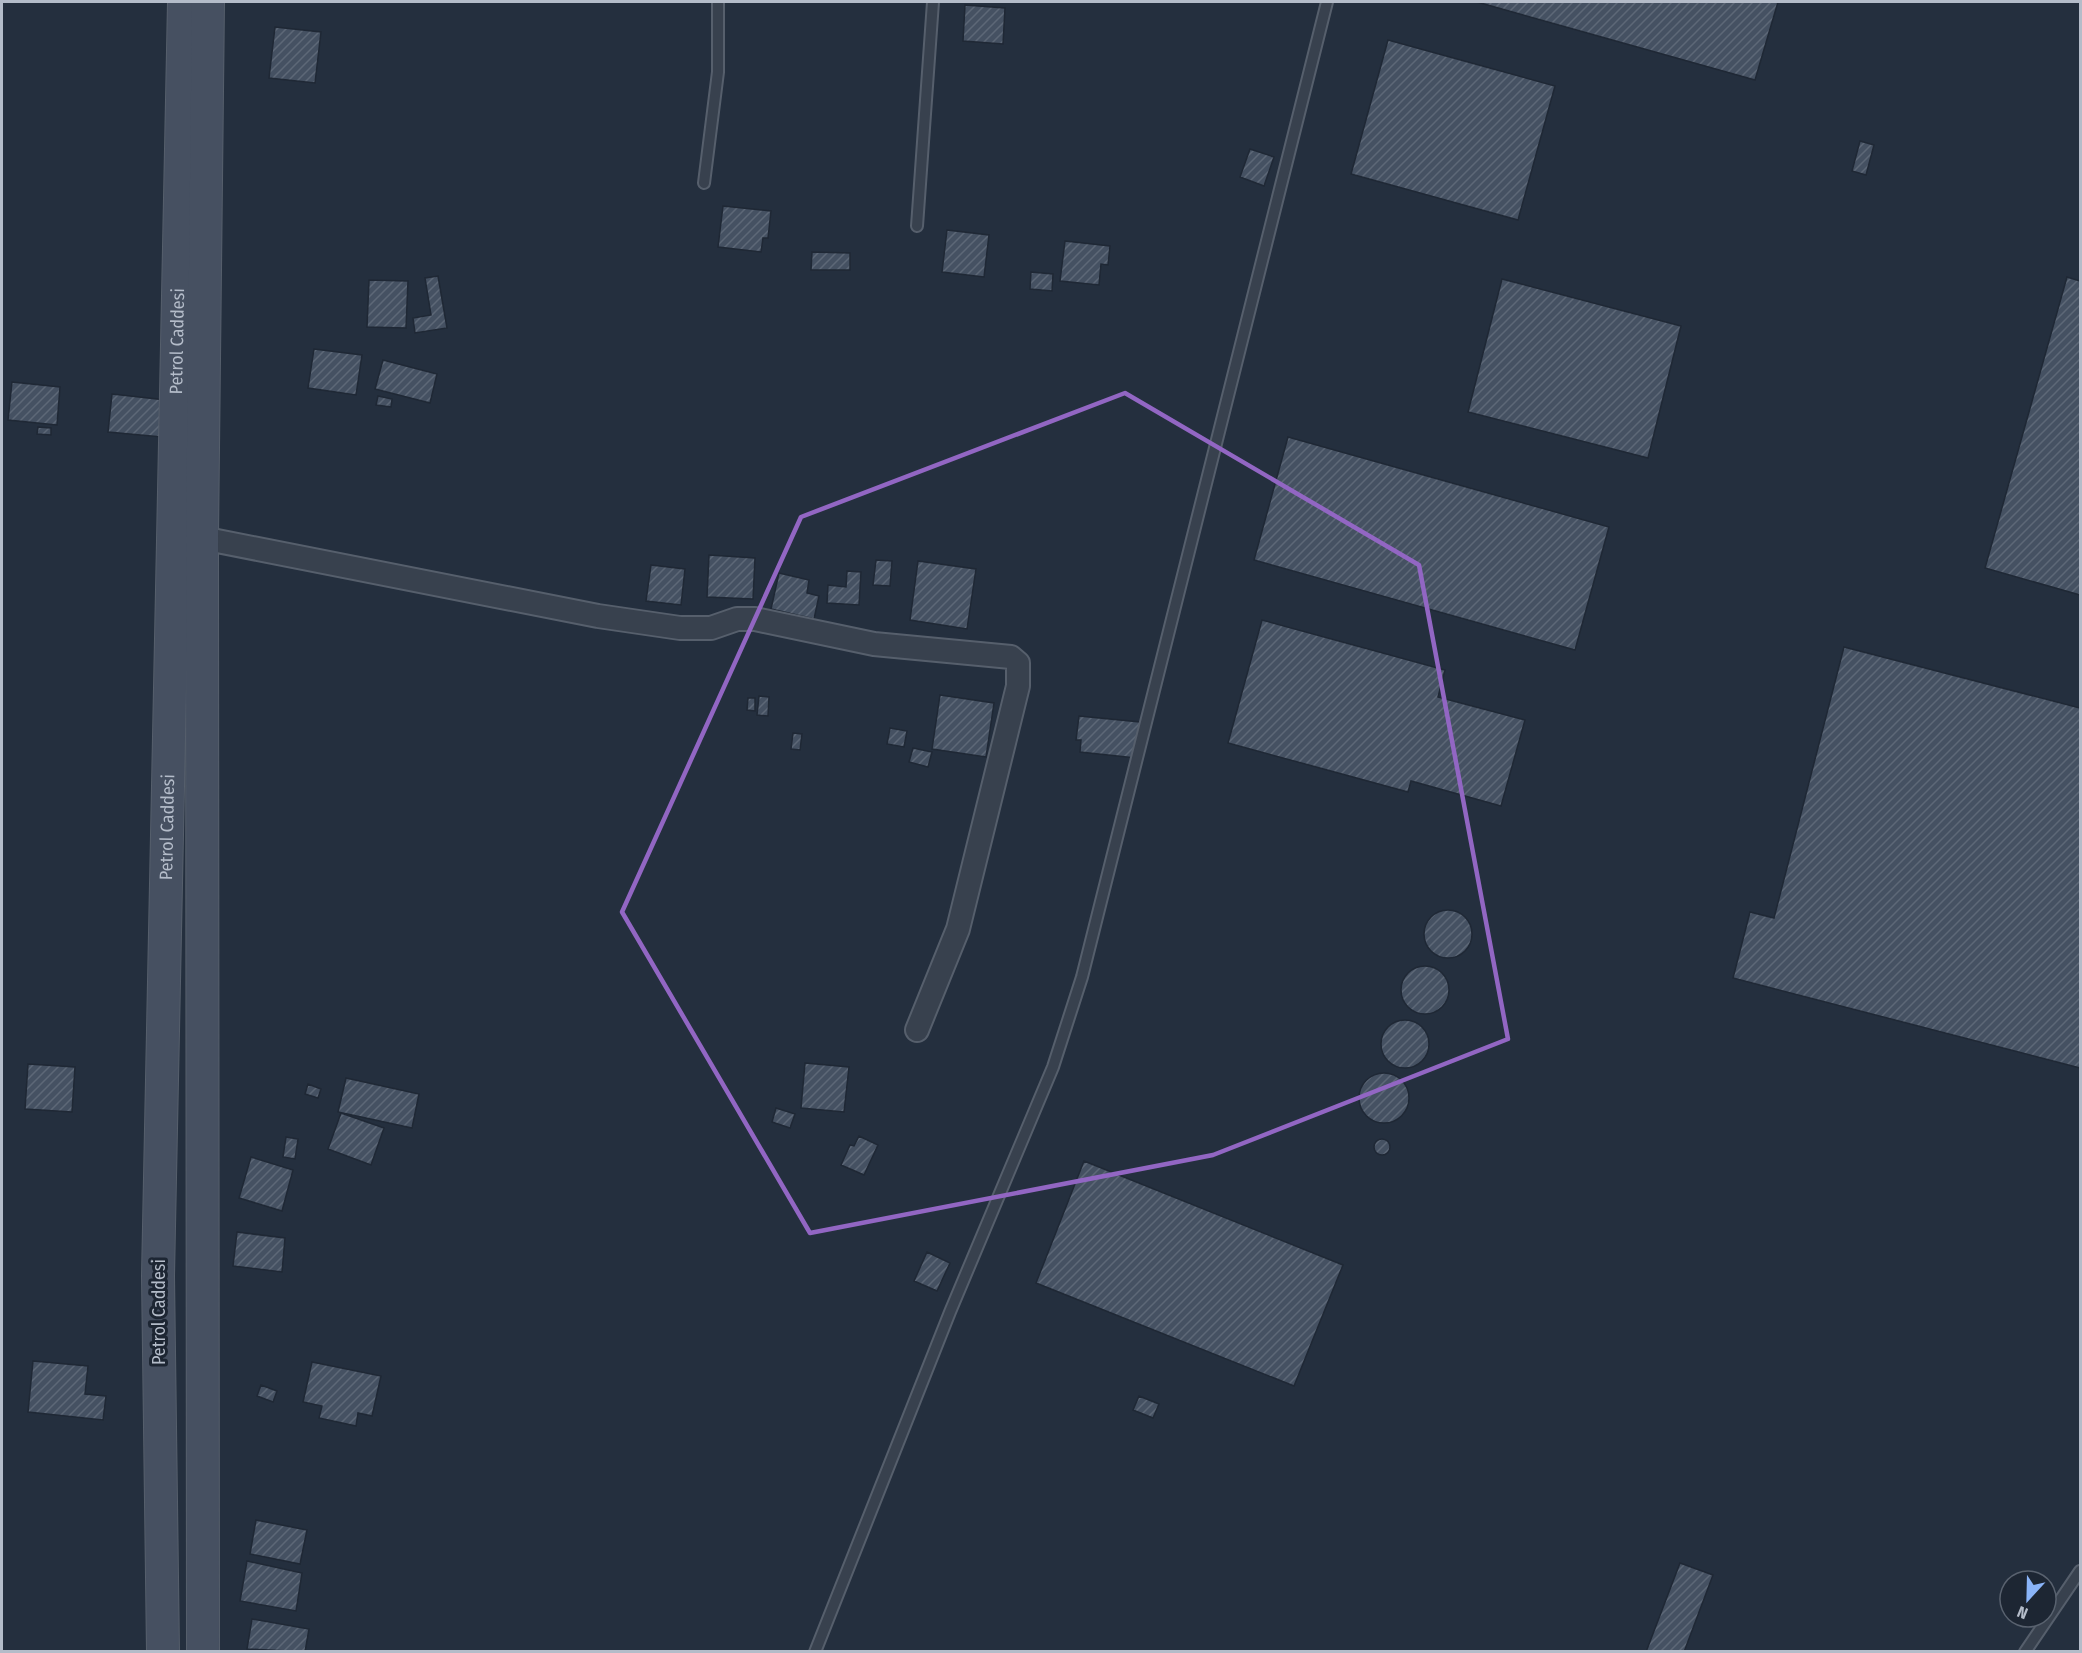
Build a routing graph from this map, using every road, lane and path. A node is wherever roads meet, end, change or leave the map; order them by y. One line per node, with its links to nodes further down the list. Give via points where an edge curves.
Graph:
1 (184, 2): 11 (main road, Petrol Caddesi, via 158,1276)
2 (208, 2): 8 (main road, Petrol Caddesi)
3 (717, 2): 6 (lane, via 718,72)
4 (933, 2): 7 (lane)
5 (1327, 2): 13 (lane, via 1082,977 1053,1067)
6 (704, 183)
7 (917, 226)
8 (202, 538): 9 (street, via 598,616 701,628 755,619 874,644 1011,657 1018,663 1018,686 958,929); 12 (main road, Petrol Caddesi)
9 (917, 1030)
10 (2080, 1571): 14 (lane)
11 (163, 1652)
12 (202, 1652)
13 (815, 1652)
14 (2025, 1652)

